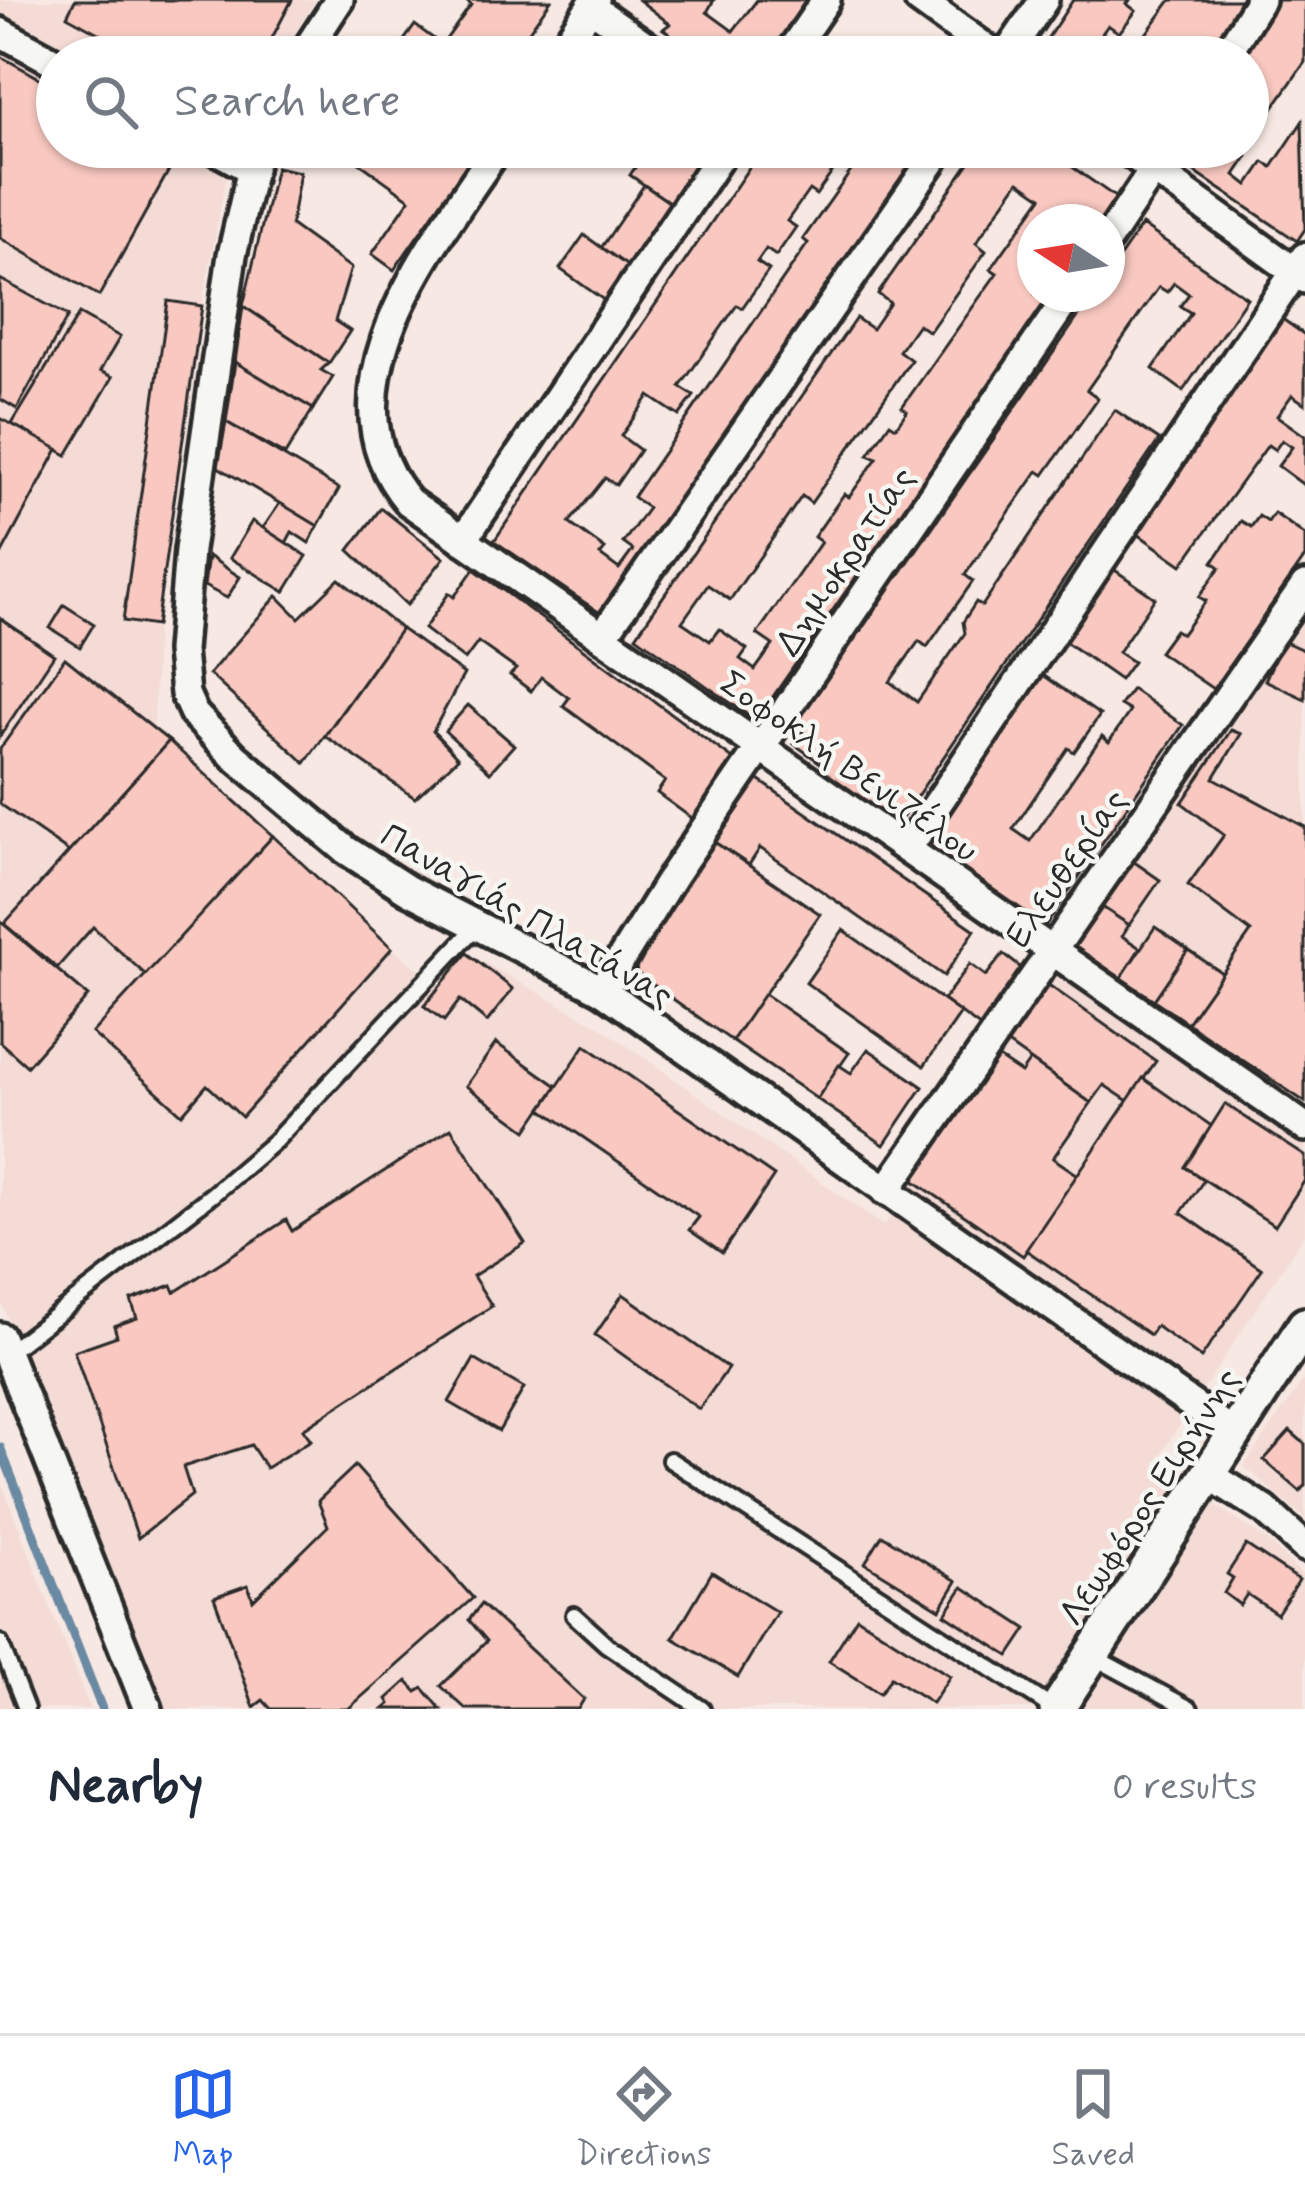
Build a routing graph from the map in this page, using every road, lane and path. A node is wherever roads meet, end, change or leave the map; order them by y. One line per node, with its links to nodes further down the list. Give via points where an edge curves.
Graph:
1 (339, 0): 8 (street)
2 (826, 0): 11 (street)
3 (919, 0): 12 (street)
4 (1044, 0): 13 (street)
5 (1260, 0): 14 (street)
6 (593, 3): 9 (street); 10 (street)
7 (0, 32): 15 (street)
8 (316, 36)
9 (571, 36)
10 (635, 36)
11 (801, 36)
12 (971, 36)
13 (1017, 36)
14 (1238, 36)
15 (36, 52)
16 (252, 168): 30 (street, Παναγιάς Πλατάνας, via 194,514 181,651 185,694 235,757 346,850)
17 (485, 168): 25 (street, Σοφοκλή Βενιζέλου, via 392,314 374,414 394,484)
18 (712, 168): 25 (street)
19 (927, 168): 27 (street)
20 (1156, 168): 22 (street)
21 (1173, 168): 23 (street)
22 (1125, 213)
23 (1302, 269): 29 (street)
24 (1058, 312): 28 (street, Δημοκρατίας)
25 (463, 539): 27 (street, Σοφοκλή Βενιζέλου)
26 (1305, 586): 31 (street, Ελευθερίας)
27 (602, 637): 28 (street, Σοφοκλή Βενιζέλου)
28 (760, 747): 29 (street, Σοφοκλή Βενιζέλου); 32 (street, Δημοκρατίας)
29 (907, 850): 31 (street, Σοφοκλή Βενιζέλου)
30 (476, 927): 32 (street, Παναγιάς Πλατάνας); 36 (lane, via 275,1141)
31 (1050, 950): 33 (street, Σοφοκλή Βενιζέλου); 34 (street, Ελευθερίας)
32 (602, 990): 34 (street, Παναγιάς Πλατάνας)
33 (1305, 1127)
34 (886, 1190): 37 (street, Παναγιάς Πλατάνας)
35 (1305, 1325): 37 (street, Λεωφόρος Ειρήνης)
36 (3, 1345): 45 (street)
37 (1234, 1434): 39 (street, Λεωφόρος Ειρήνης)
38 (670, 1460): 47 (lane)
39 (1208, 1474): 40 (street); 43 (street, Λεωφόρος Ειρήνης)
40 (1305, 1546)
41 (574, 1615): 46 (lane)
42 (0, 1643): 44 (lane)
43 (1092, 1655): 47 (street, Λεωφόρος Ειρήνης); 48 (lane)
44 (26, 1709)
45 (148, 1709)
46 (702, 1709)
47 (1055, 1709)
48 (1190, 1709)

